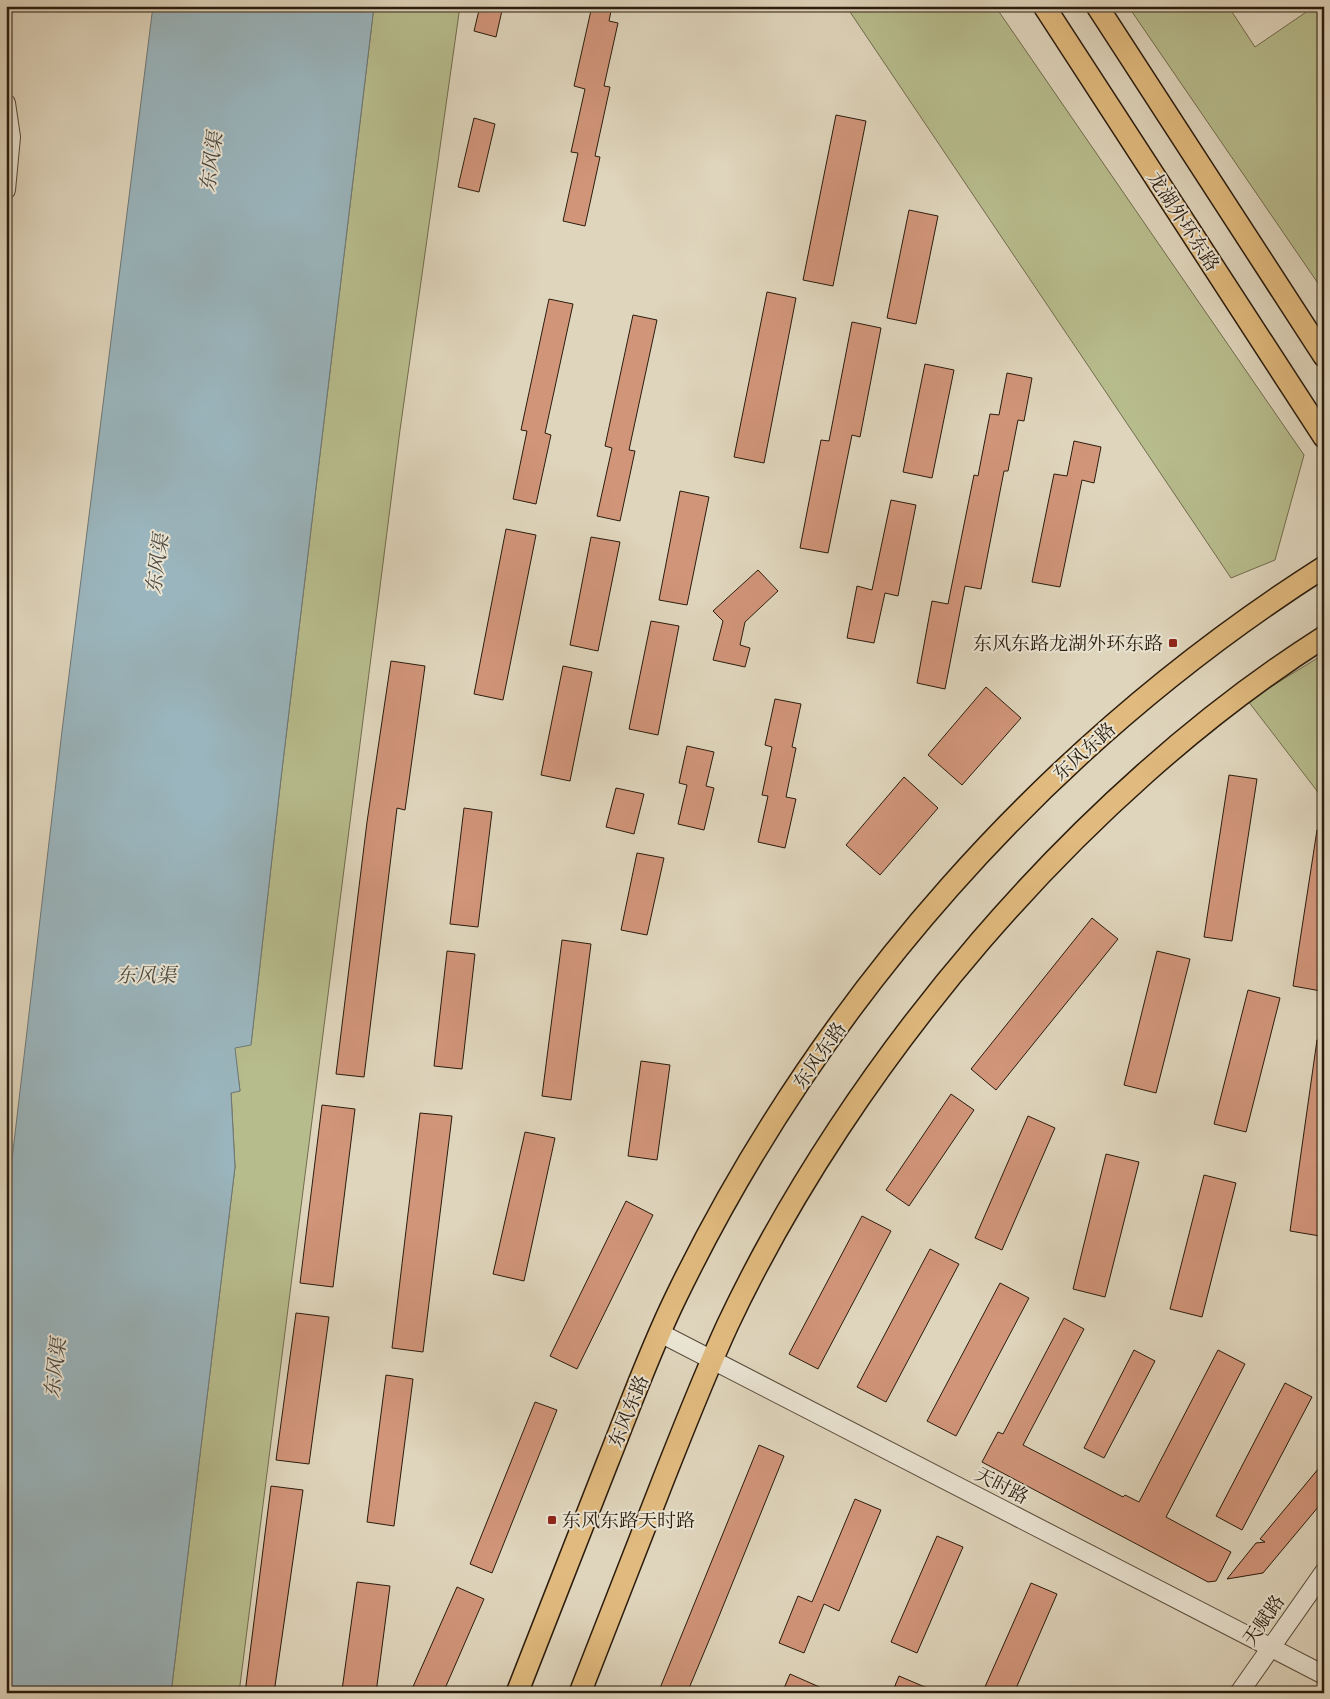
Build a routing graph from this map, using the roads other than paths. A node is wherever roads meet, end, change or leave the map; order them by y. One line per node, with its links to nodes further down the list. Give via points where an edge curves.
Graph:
1 (1044, 6): 6 (main road, 龙湖外环东路)
2 (1097, 6): 5 (main road)
3 (6, 103): 4 (street, via 11,137)
4 (6, 190)
5 (1324, 356)
6 (1324, 437)
7 (1324, 567): 9 (main road, 东风东路, via 1244,619 1140,701 1028,802 930,908 879,970 791,1096 716,1219)
8 (1324, 636): 10 (main road, via 1233,701 1131,787 1069,846 974,948 884,1064 810,1176 768,1247)
9 (660, 1334): 10 (street, 天时路); 14 (main road, 东风东路)
10 (712, 1360): 12 (street, 天时路); 15 (main road)
11 (1324, 1572): 12 (street, 天赋路)
12 (1270, 1647): 13 (street, 天时路); 16 (street, 天赋路)
13 (1324, 1674)
14 (517, 1693)
15 (580, 1693)
16 (1239, 1693)

